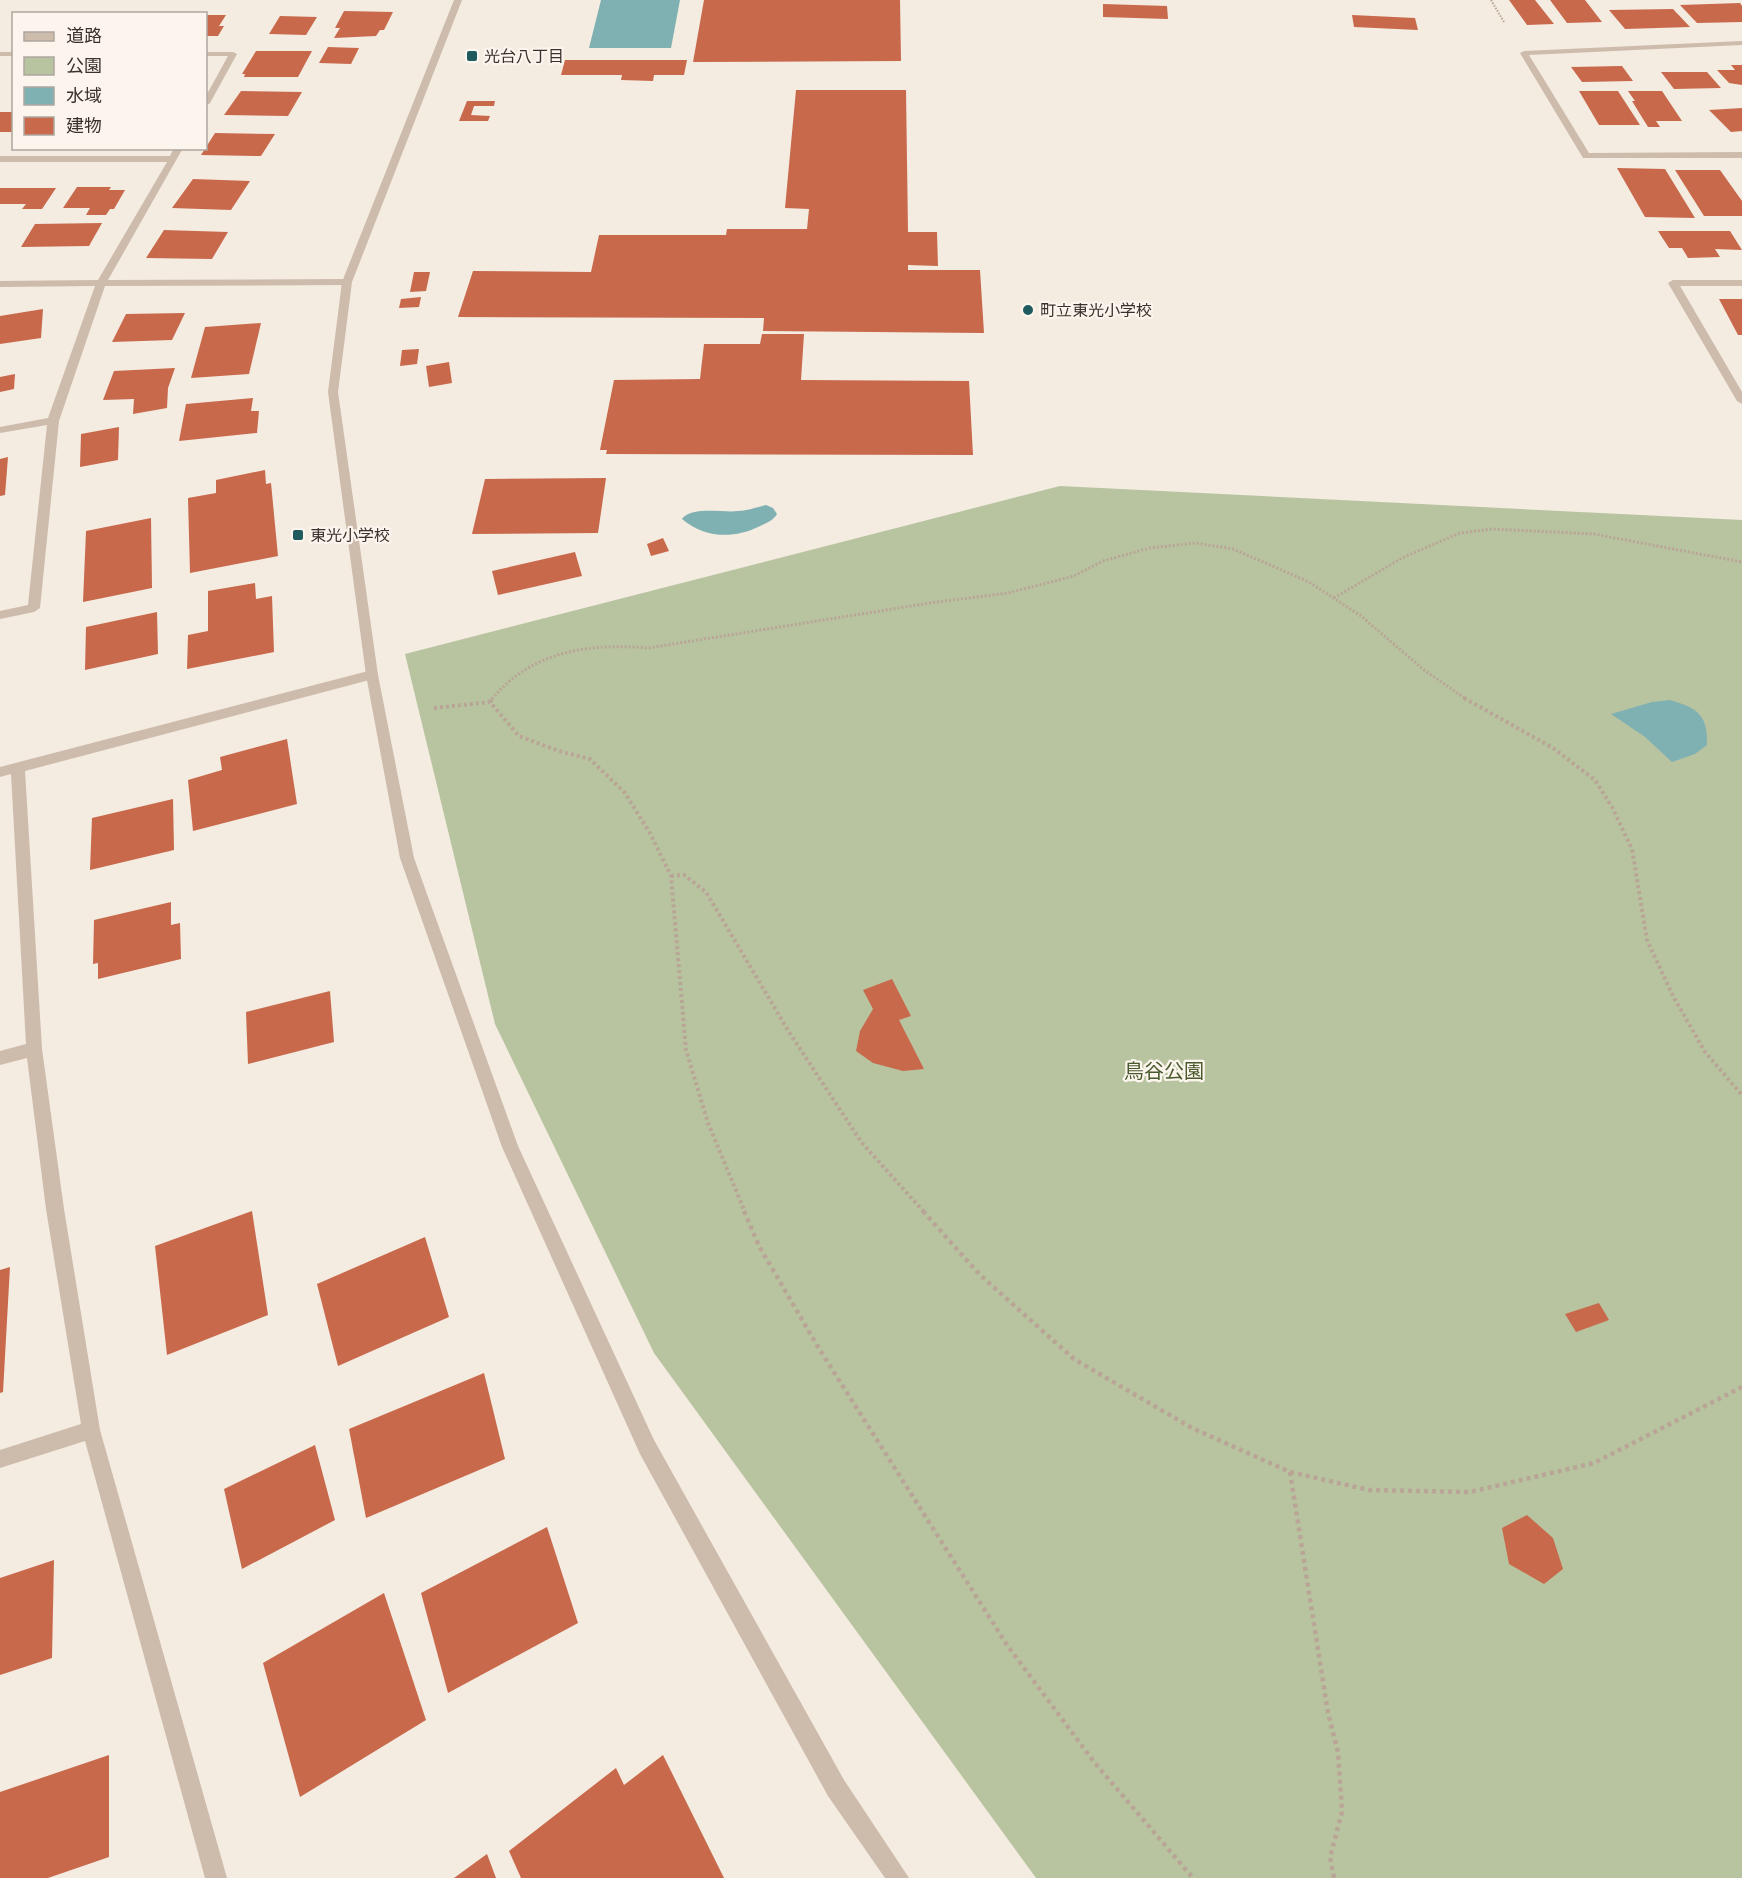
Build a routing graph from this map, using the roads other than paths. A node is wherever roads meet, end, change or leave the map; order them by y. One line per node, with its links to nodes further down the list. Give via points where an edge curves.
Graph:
1 (458, 0): 9 (street)
2 (1742, 43): 6 (street, via 1524,53 1586,156)
3 (207, 54): 4 (street, via 233,54)
4 (207, 101)
5 (178, 150): 8 (street)
6 (1742, 155)
7 (0, 159): 8 (street)
8 (173, 159): 12 (street)
9 (347, 282): 12 (street); 17 (street, via 333,392)
10 (1742, 283): 13 (street, via 1673,283)
11 (0, 284): 12 (street)
12 (101, 284): 14 (street)
13 (1742, 401)
14 (53, 420): 15 (street); 16 (street, via 34,608)
15 (0, 430)
16 (0, 615)
17 (372, 675): 18 (street); 25 (street, via 407,858 510,1147 647,1447 836,1788)
18 (18, 768): 19 (street); 20 (street)
19 (0, 772)
20 (34, 1049): 21 (street); 22 (street)
21 (0, 1058)
22 (91, 1430): 23 (street); 24 (street)
23 (0, 1459)
24 (216, 1878)
25 (898, 1878)

